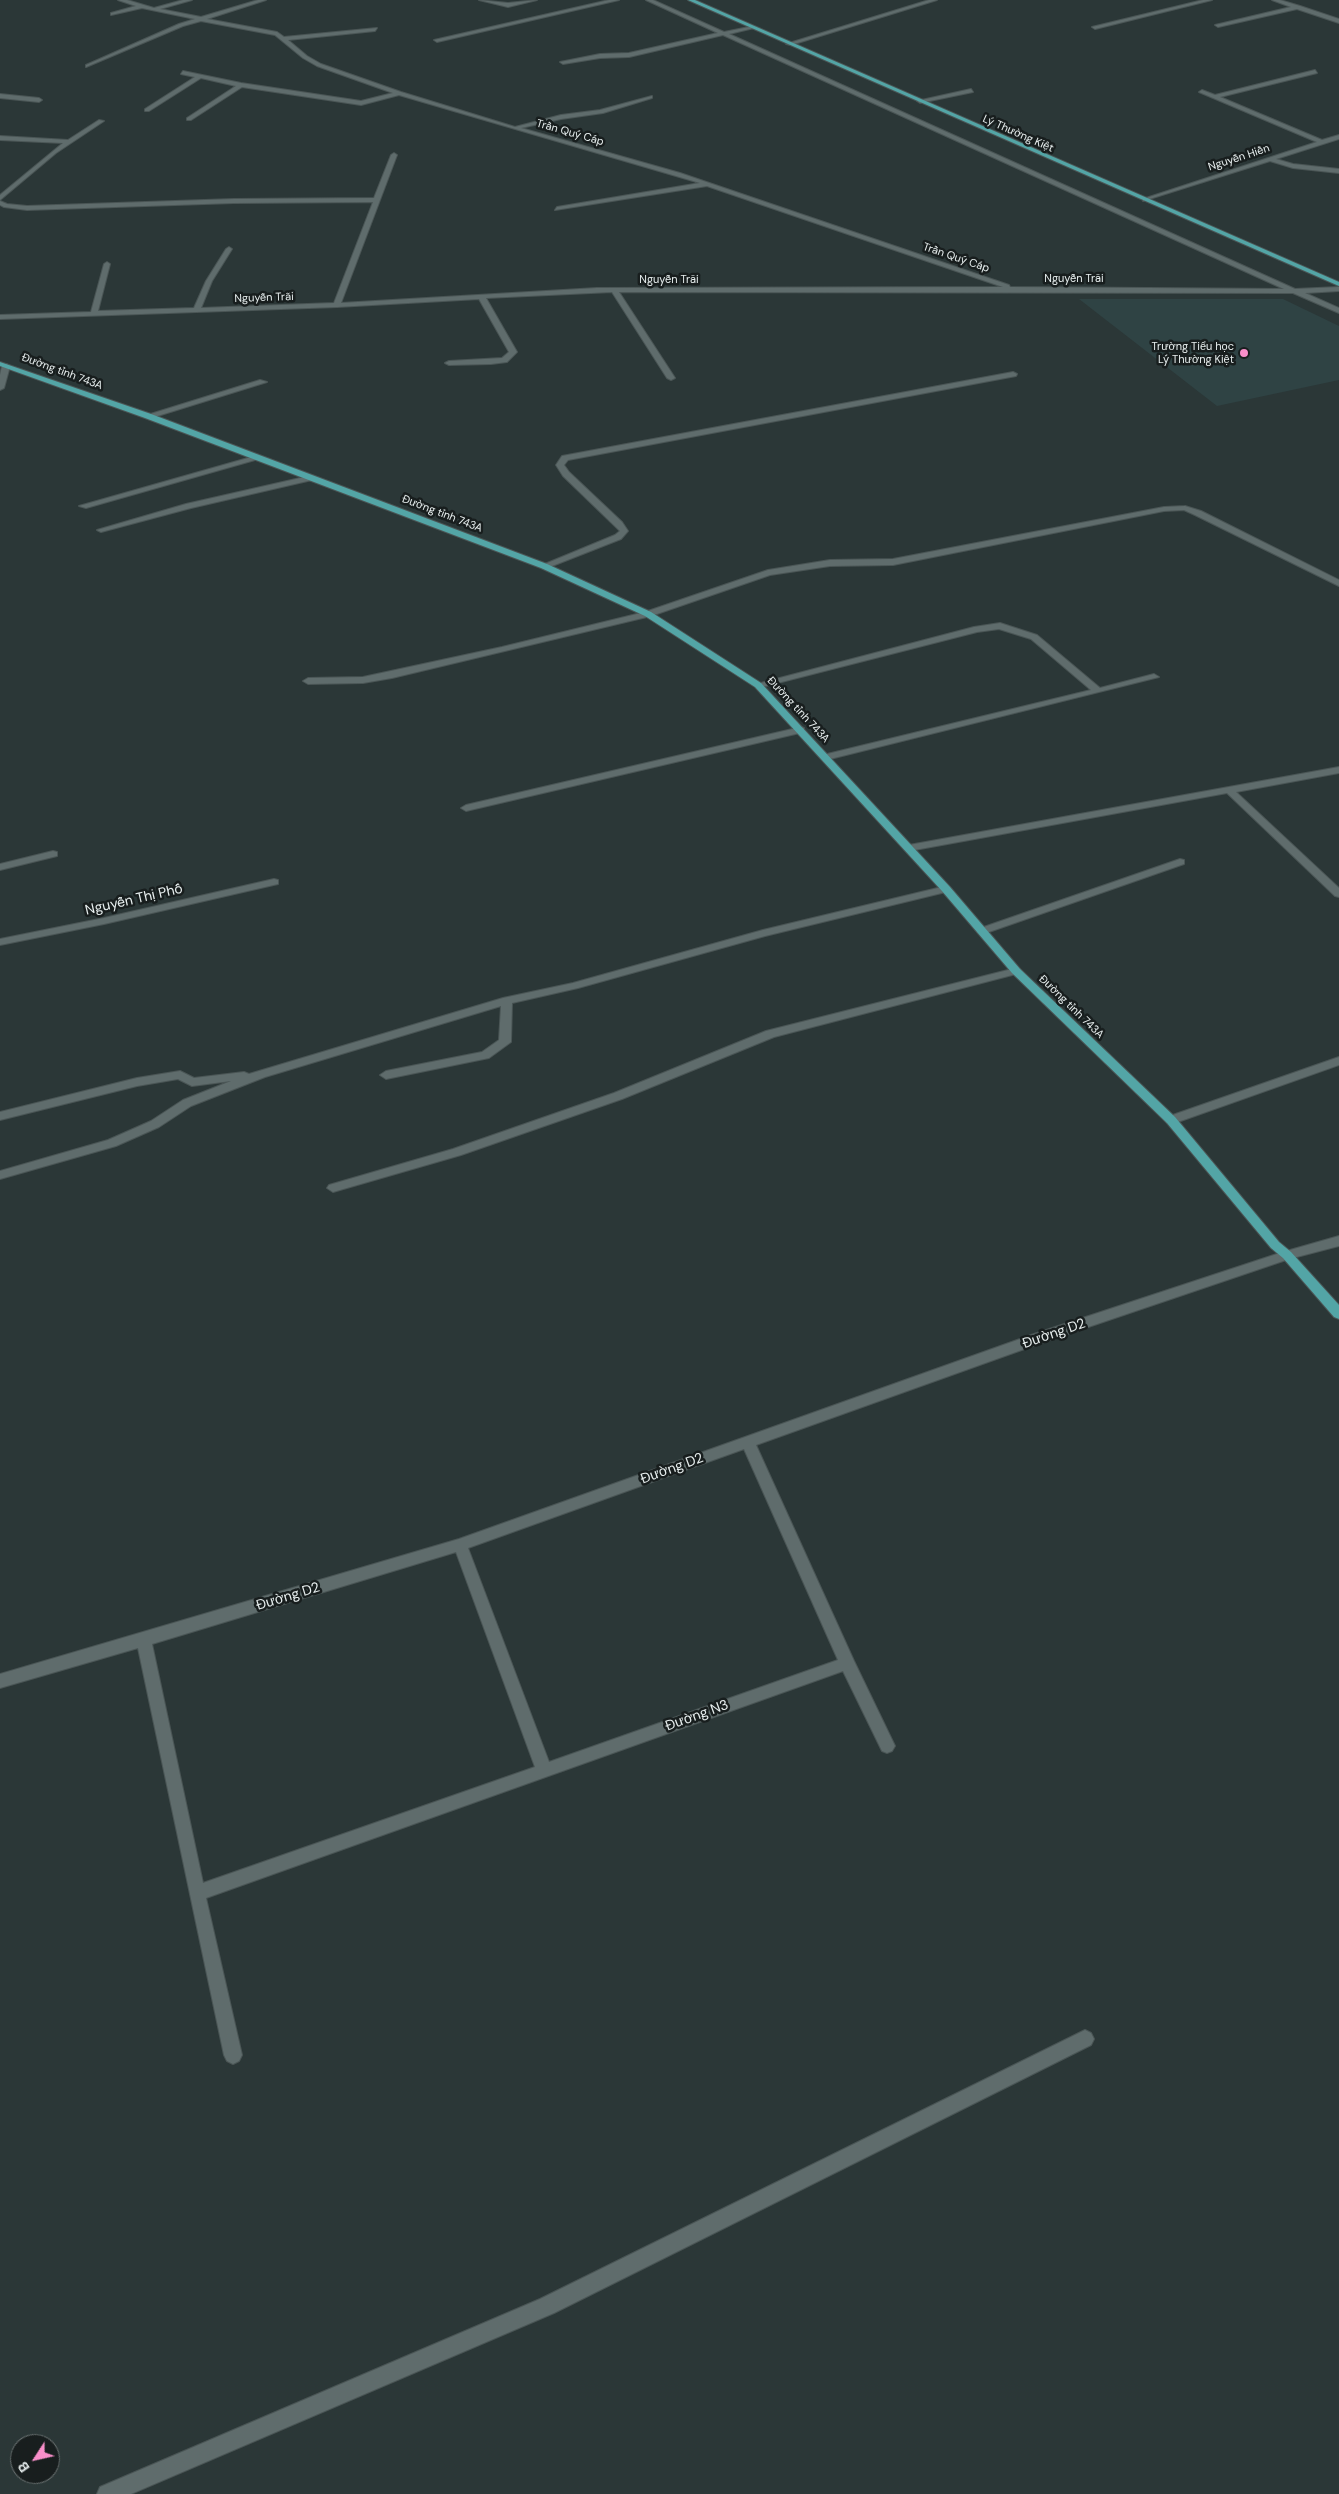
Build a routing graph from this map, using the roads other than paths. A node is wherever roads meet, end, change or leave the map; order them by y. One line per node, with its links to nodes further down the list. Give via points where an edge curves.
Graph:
1 (121, 0): 14 (street, Trần Quý Cáp)
2 (189, 0): 16 (street)
3 (263, 0): 18 (street)
4 (482, 0): 5 (street, via 508,5)
5 (534, 0)
6 (616, 0): 26 (street)
7 (648, 0): 24 (street)
8 (691, 0): 22 (main road, Lý Thường Kiệt)
9 (934, 0): 27 (street)
10 (1208, 0): 21 (street)
11 (1275, 0): 13 (street)
12 (1300, 0): 13 (street)
13 (1286, 3): 15 (street)
14 (142, 6): 16 (street, Trần Quý Cáp); 17 (street)
15 (1298, 7): 19 (street); 20 (street)
16 (153, 10): 18 (street, Trần Quý Cáp)
17 (113, 14)
18 (198, 20): 25 (street, Trần Quý Cáp, via 266,31); 29 (street, via 158,34)
19 (1339, 21)
20 (1218, 25)
21 (1095, 27)
22 (752, 28): 24 (street); 27 (main road, Lý Thường Kiệt)
23 (375, 29): 25 (street)
24 (724, 34): 28 (street, via 629,55); 65 (street)
25 (283, 39): 36 (street, Trần Quý Cáp, via 319,65)
26 (437, 40)
27 (789, 44): 41 (main road, Lý Thường Kiệt)
28 (563, 62)
29 (88, 66)
30 (1315, 72): 38 (street)
31 (183, 73): 32 (street)
32 (200, 76): 33 (street); 42 (street)
33 (241, 85): 36 (street, via 361,102); 43 (street)
34 (971, 90): 41 (street)
35 (1202, 92): 38 (street)
36 (399, 93): 45 (street, Trần Quý Cáp)
37 (650, 97): 45 (street, via 601,112)
38 (1215, 97): 49 (street)
39 (1, 98): 40 (street)
40 (39, 100)
41 (920, 101): 56 (main road, Lý Thường Kiệt)
42 (147, 110)
43 (189, 119)
44 (100, 120): 48 (street)
45 (514, 128): 53 (street, Trần Quý Cáp)
46 (1339, 136): 49 (street, Nguyễn Hiền)
47 (0, 138): 48 (street)
48 (69, 142): 54 (street)
49 (1321, 142): 51 (street, Nguyễn Hiền)
50 (394, 155): 55 (street)
51 (1269, 159): 52 (street, via 1293,166); 56 (street, Nguyễn Hiền)
52 (1339, 171)
53 (710, 184): 58 (street); 62 (street, Trần Quý Cáp)
54 (0, 198)
55 (376, 200): 57 (street, via 27,208); 67 (street)
56 (1145, 200): 61 (main road, Lý Thường Kiệt)
57 (0, 203)
58 (557, 209)
59 (229, 249): 68 (street, via 209,281)
60 (108, 264): 70 (street)
61 (1339, 284)
62 (1016, 289): 64 (street, Nguyễn Trãi); 65 (street, Nguyễn Trãi)
63 (1339, 289): 65 (street, Nguyễn Trãi)
64 (614, 290): 66 (street, Nguyễn Trãi); 75 (street)
65 (1293, 291): 69 (street)
66 (482, 298): 67 (street, Nguyễn Trãi); 72 (street, via 513,352 504,360)
67 (337, 305): 68 (street, Nguyễn Trãi)
68 (197, 310): 70 (street, Nguyễn Trãi)
69 (1339, 311)
70 (94, 314): 71 (street, Nguyễn Trãi)
71 (0, 318)
72 (449, 363)
73 (3, 365): 77 (street); 78 (main road, Đường tỉnh 743A)
74 (1013, 374): 83 (street, via 565,458 560,464 566,474 624,531 618,538)
75 (671, 378)
76 (264, 382): 78 (street)
77 (0, 388)
78 (148, 416): 79 (main road, Đường tỉnh 743A)
79 (258, 458): 80 (main road, Đường tỉnh 743A); 81 (street)
80 (309, 478): 82 (street); 83 (main road, Đường tỉnh 743A)
81 (83, 506)
82 (101, 530)
83 (544, 566): 85 (main road, Đường tỉnh 743A)
84 (1339, 583): 85 (street, via 1185,508 1164,509 892,562 830,563 768,573)
85 (648, 614): 87 (street, via 392,675 363,680); 88 (main road, Đường tỉnh 743A)
86 (1154, 677): 89 (street)
87 (308, 681)
88 (758, 685): 89 (street, via 977,628 1000,626 1034,637); 90 (main road, Đường tỉnh 743A)
89 (1097, 690): 91 (street)
90 (801, 730): 91 (main road, Đường tỉnh 743A); 94 (street)
91 (826, 757): 95 (main road, Đường tỉnh 743A)
92 (1339, 770): 93 (street)
93 (1230, 791): 95 (street); 101 (street)
94 (466, 808)
95 (909, 848): 100 (main road, Đường tỉnh 743A)
96 (53, 854): 98 (street)
97 (1180, 862): 102 (street)
98 (0, 867)
99 (274, 882): 103 (street, Nguyễn Thị Phố, via 104,922)
100 (946, 889): 102 (main road, Đường tỉnh 743A); 105 (street, via 763,933)
101 (1339, 894)
102 (982, 931): 104 (main road, Đường tỉnh 743A)
103 (0, 942)
104 (1016, 971): 110 (main road, Đường tỉnh 743A); 112 (street, via 770,1034 618,1096 456,1152)
105 (507, 1002): 107 (street); 108 (street, via 505,1042 485,1055)
106 (1339, 1062): 110 (street)
107 (261, 1074): 109 (street, via 192,1082 180,1075 162,1077); 111 (street, via 187,1103 155,1124 112,1143)
108 (386, 1075)
109 (0, 1116)
110 (1171, 1120): 114 (main road, Đường tỉnh 743A)
111 (0, 1175)
112 (333, 1188)
113 (1339, 1241): 114 (street, Đường D2)
114 (1287, 1255): 115 (main road, Đường tỉnh 743A); 116 (street, Đường D2)
115 (1339, 1314)
116 (748, 1442): 117 (street, Đường D2); 119 (street)
117 (460, 1545): 118 (street, Đường D2); 122 (street)
118 (144, 1640): 120 (street, Đường D2); 123 (street)
119 (847, 1663): 121 (street); 122 (street, Đường N3)
120 (0, 1681)
121 (887, 1746)
122 (544, 1771): 123 (street, Đường N3)
123 (197, 1893): 125 (street)
124 (1085, 2039): 126 (street, via 547,2306)
125 (233, 2055)
126 (106, 2494)

